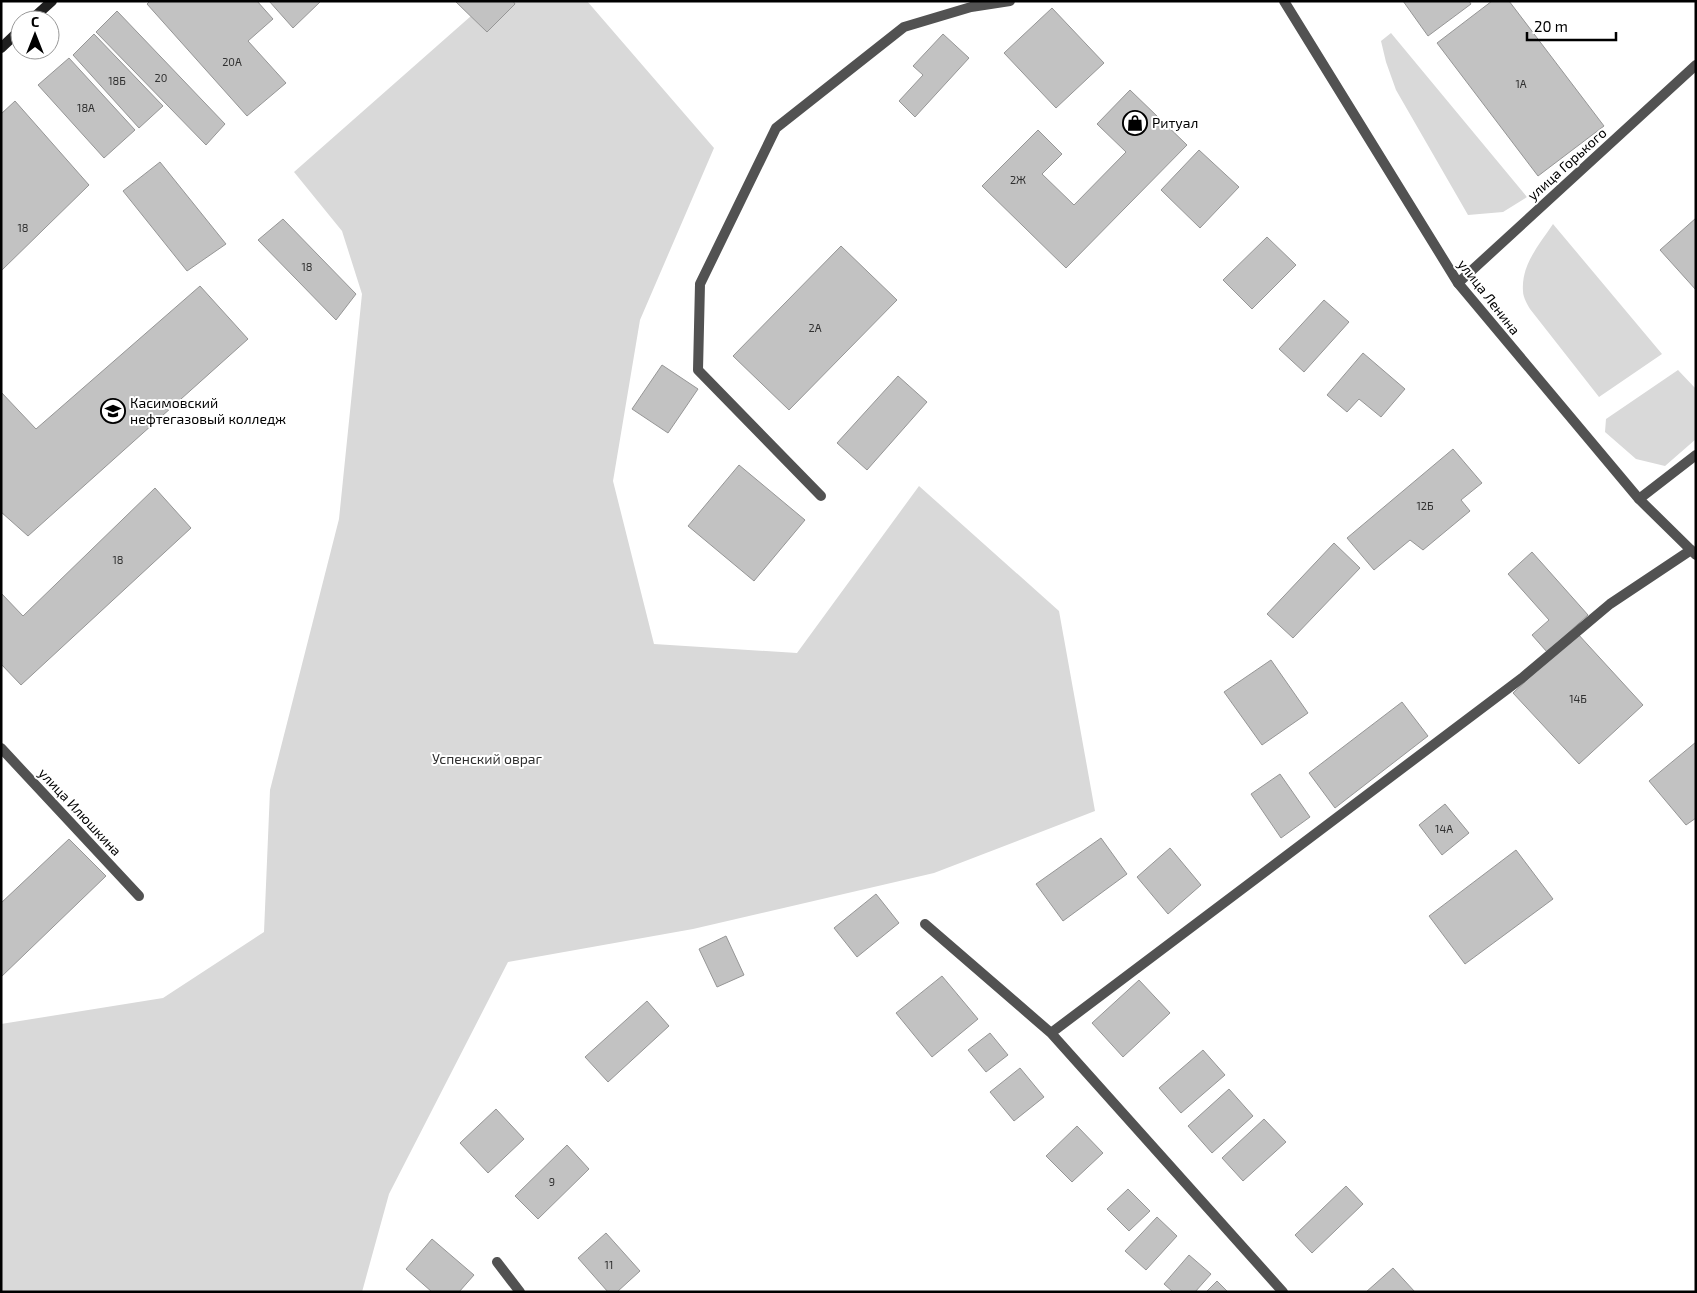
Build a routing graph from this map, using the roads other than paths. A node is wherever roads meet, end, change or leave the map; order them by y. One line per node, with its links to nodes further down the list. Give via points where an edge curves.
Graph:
1 (52, 1): 4 (main road)
2 (1010, 1): 8 (street, via 972,7 904,27 776,128 700,284 698,370)
3 (1284, 1): 6 (street, улица Ленина)
4 (42, 10)
5 (1696, 65): 6 (street, улица Горького)
6 (1458, 283): 9 (street, улица Ленина)
7 (1696, 455): 9 (street)
8 (821, 496)
9 (1639, 499): 10 (street, улица Ленина)
10 (1693, 553): 14 (street, via 1610,604 1522,678)
11 (1, 748): 12 (street, улица Илюшкина)
12 (138, 896)
13 (924, 924): 14 (street)
14 (1051, 1033): 17 (street)
15 (497, 1262): 16 (street)
16 (520, 1292)
17 (1283, 1292)

